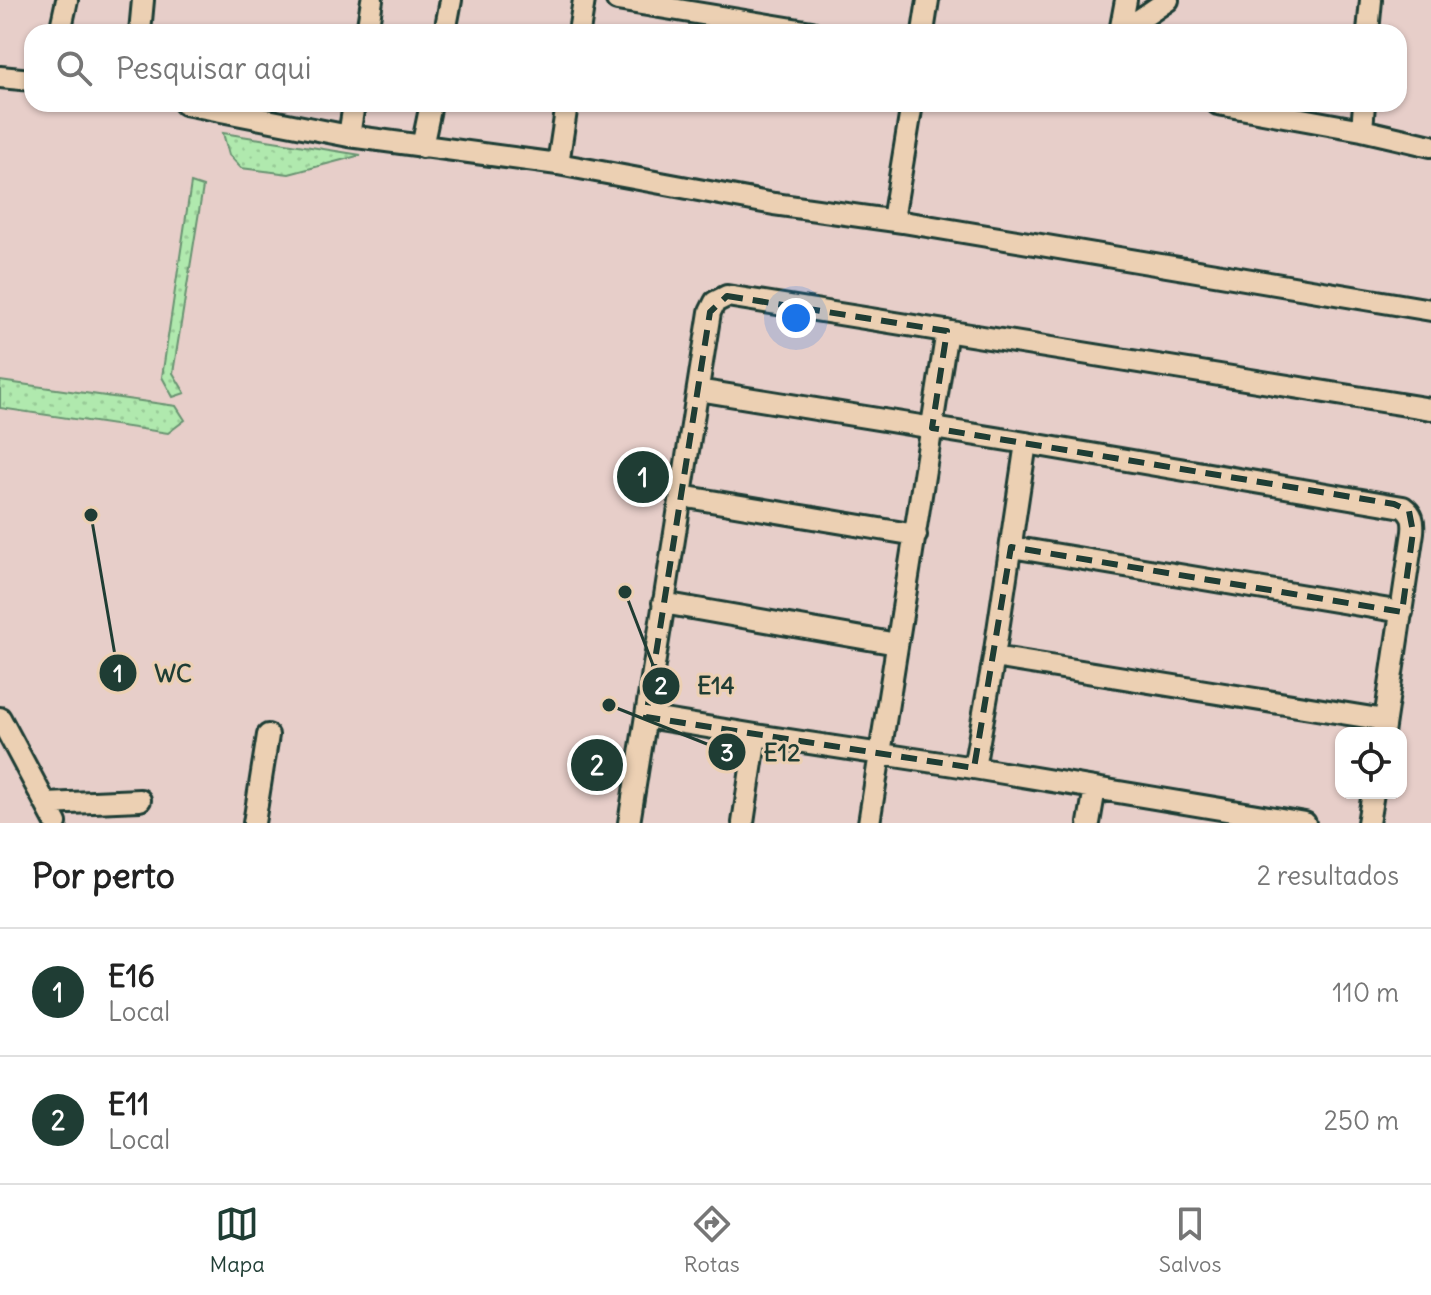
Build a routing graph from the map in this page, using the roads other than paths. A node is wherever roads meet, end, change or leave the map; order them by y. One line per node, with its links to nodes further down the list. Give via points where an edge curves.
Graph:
1 (67, 0): 11 (street)
2 (143, 0): 12 (street)
3 (372, 0): 13 (street)
4 (451, 0): 14 (street)
5 (584, 0): 15 (street)
6 (617, 0): 16 (street)
7 (928, 0): 17 (street)
8 (1126, 0): 18 (street)
9 (1168, 0): 19 (street)
10 (1371, 0): 20 (street)
11 (62, 24)
12 (141, 24)
13 (368, 24)
14 (446, 24)
15 (580, 24)
16 (763, 24)
17 (924, 24)
18 (1122, 24)
19 (1130, 24)
20 (1369, 24)
21 (0, 77): 22 (street)
22 (24, 79)
23 (226, 112): 31 (street)
24 (353, 112): 31 (street)
25 (429, 112): 33 (street)
26 (566, 112): 34 (street)
27 (911, 112): 35 (street)
28 (1262, 112): 30 (street)
29 (1363, 112): 30 (street)
30 (1362, 130): 32 (street)
31 (349, 136): 33 (street)
32 (1431, 146)
33 (422, 147): 34 (street)
34 (558, 164): 35 (street)
35 (893, 220): 36 (street)
36 (1431, 310)
37 (947, 331): 38 (street, via 727,296 710,312); 39 (street); 40 (street)
38 (698, 390): 40 (street); 42 (street)
39 (1431, 409)
40 (932, 428): 41 (street); 43 (street)
41 (1026, 443): 44 (street); 46 (street, via 1403,507 1414,520)
42 (681, 496): 43 (street); 45 (street)
43 (916, 535): 47 (street)
44 (1011, 547): 46 (street); 48 (street)
45 (663, 603): 47 (street); 49 (street)
46 (1402, 612): 51 (street)
47 (897, 644): 54 (street)
48 (994, 657): 51 (street); 55 (street)
49 (646, 717): 53 (street); 61 (street)
50 (0, 718): 59 (street)
51 (1384, 726)
52 (268, 735): 60 (street)
53 (756, 735): 54 (street); 62 (street)
54 (881, 753): 55 (street); 63 (street)
55 (974, 768): 56 (street)
56 (1095, 788): 64 (street); 65 (street)
57 (1372, 799): 66 (street)
58 (140, 800): 59 (street)
59 (51, 814)
60 (254, 823)
61 (629, 823)
62 (743, 823)
63 (869, 823)
64 (1089, 823)
65 (1305, 823)
66 (1368, 823)

